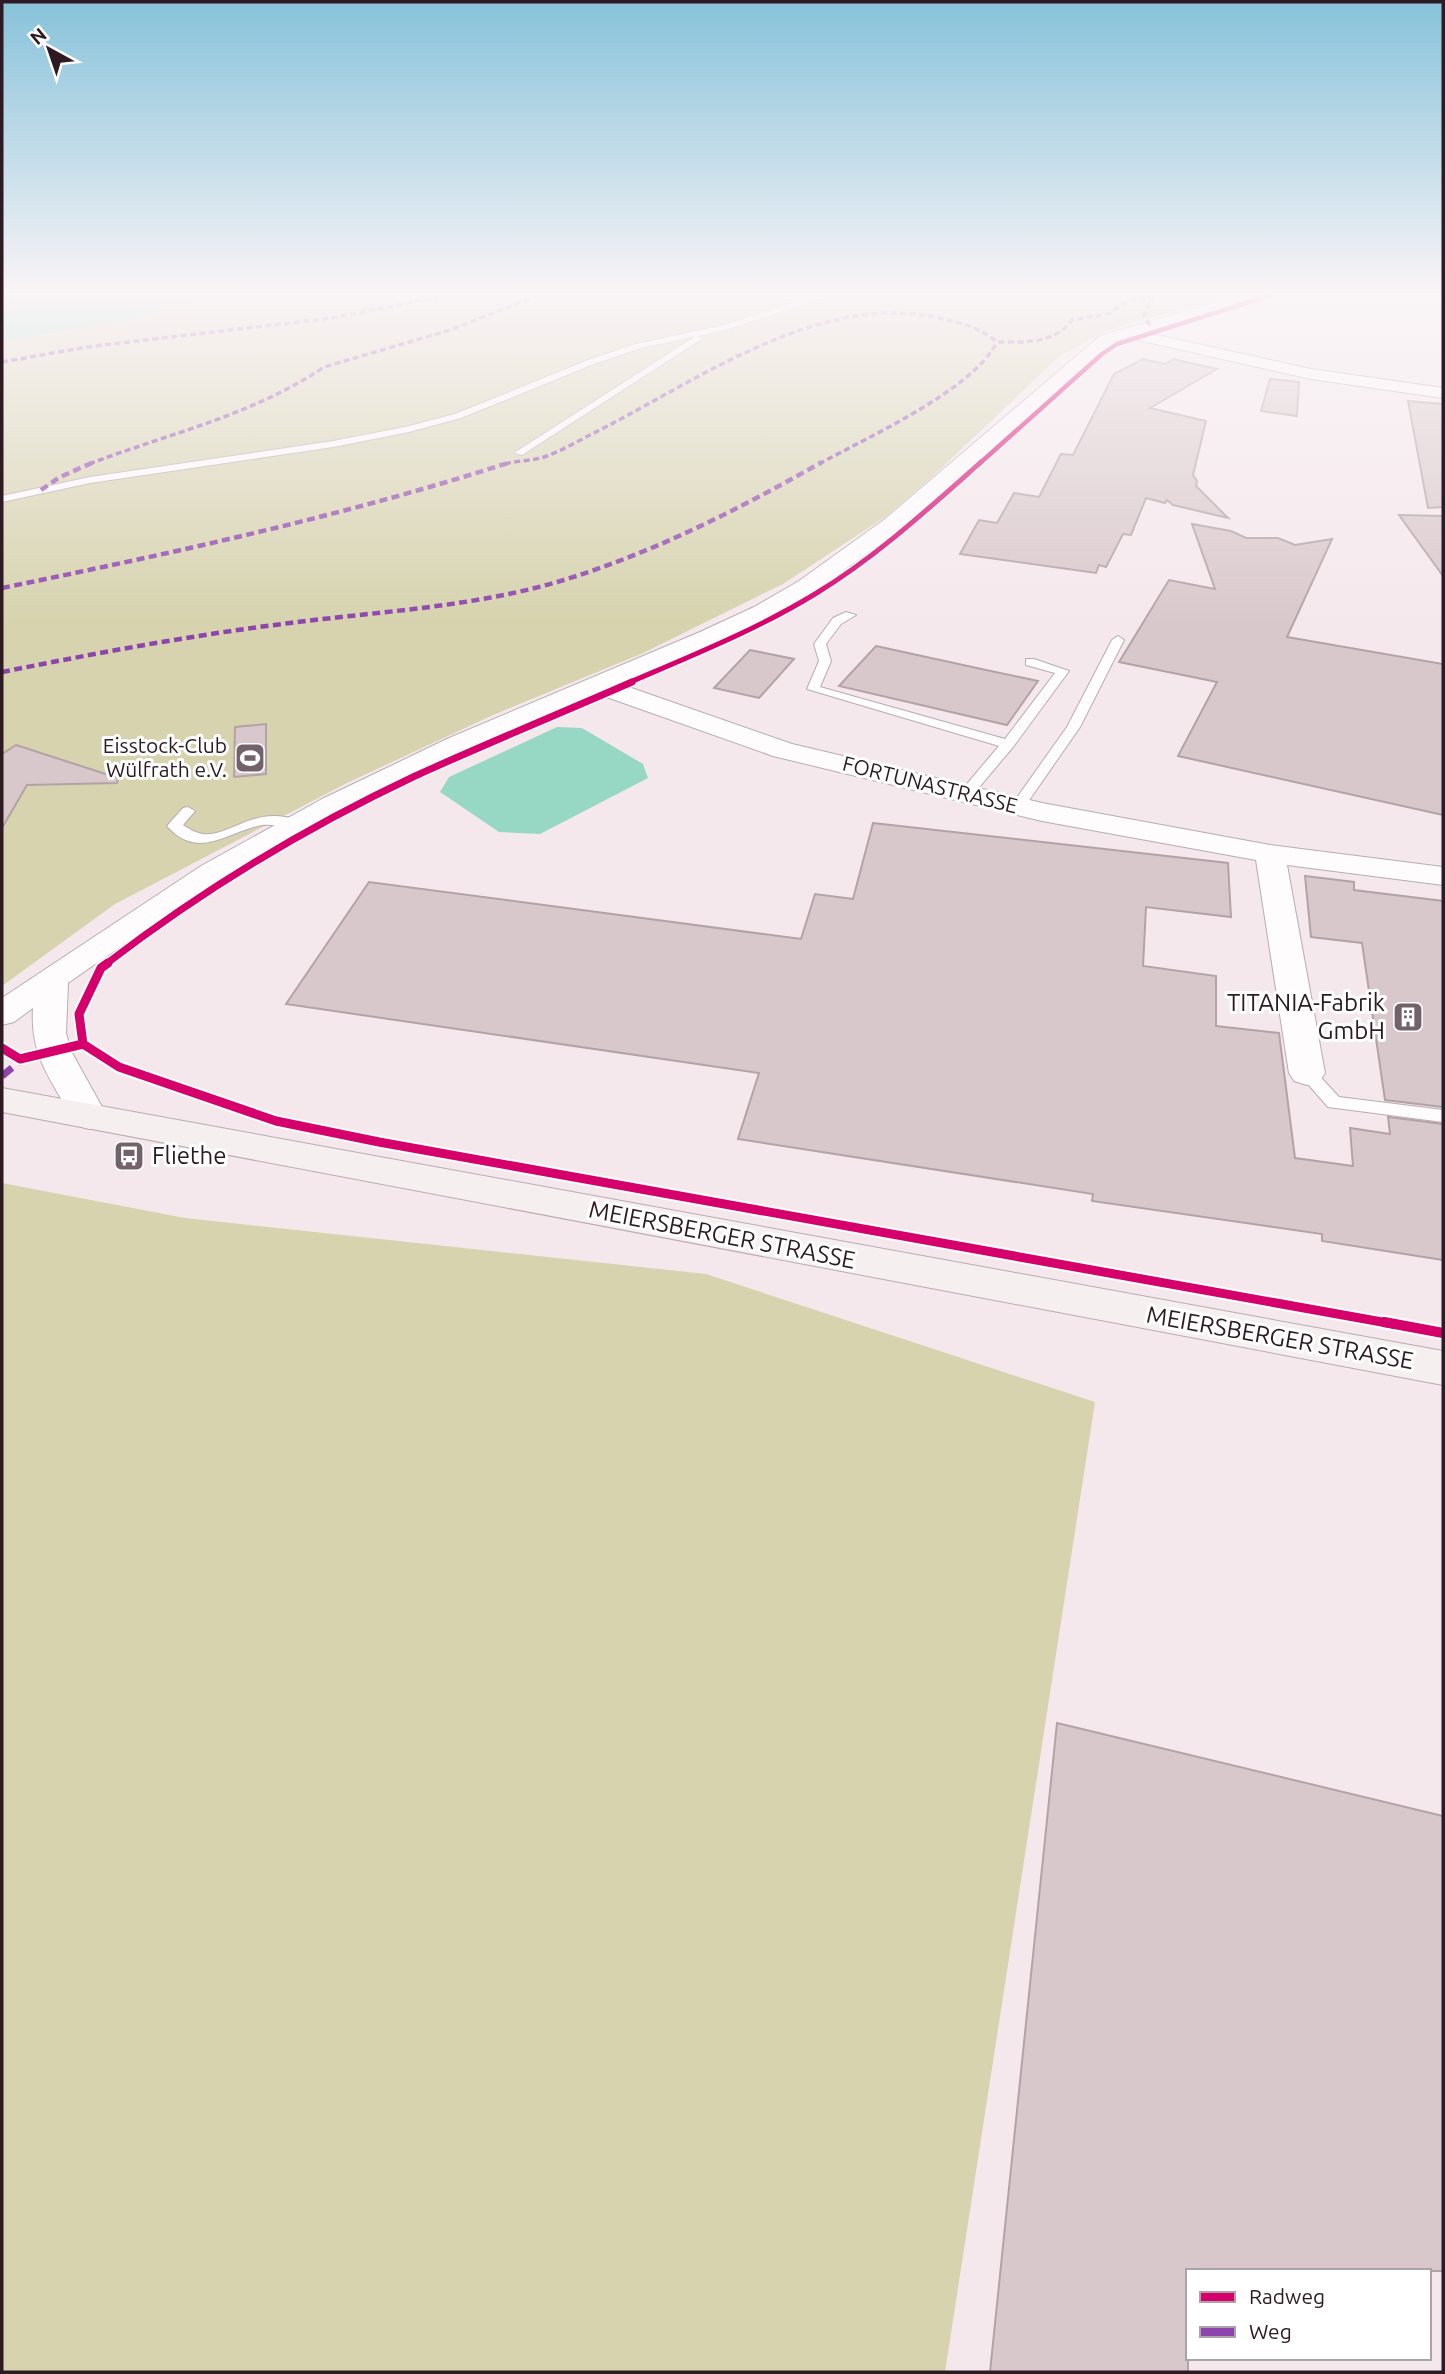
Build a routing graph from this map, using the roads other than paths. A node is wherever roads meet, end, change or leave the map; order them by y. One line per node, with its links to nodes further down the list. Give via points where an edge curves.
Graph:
1 (491, 403): 5 (lane, via 406,430 90,480)
2 (598, 403): 4 (lane)
3 (1034, 403): 9 (street, via 893,524 807,586 751,617)
4 (519, 453)
5 (2, 499)
6 (850, 615): 10 (lane, via 837,621 820,644 825,662 813,689)
7 (1118, 640): 12 (lane, via 1104,675)
8 (1030, 662): 10 (lane, via 1063,671)
9 (598, 685): 11 (street, FORTUNASTRASSE, via 783,750); 14 (street, via 396,773)
10 (1008, 744): 11 (lane)
11 (967, 794): 12 (street, FORTUNASTRASSE)
12 (1018, 806): 15 (street, FORTUNASTRASSE)
13 (188, 811): 14 (lane, via 174,826 186,835 212,839 265,820)
14 (298, 824): 17 (street, via 212,872)
15 (1270, 853): 16 (street, FORTUNASTRASSE); 19 (street)
16 (1443, 876)
17 (52, 980): 18 (street); 21 (street, via 49,1033 53,1051)
18 (2, 1014)
19 (1307, 1073): 22 (lane, via 1334,1103)
20 (2, 1100): 21 (main road, MEIERSBERGER STRASSE)
21 (89, 1116): 23 (main road, MEIERSBERGER STRASSE)
22 (1443, 1116)
23 (1443, 1368)

